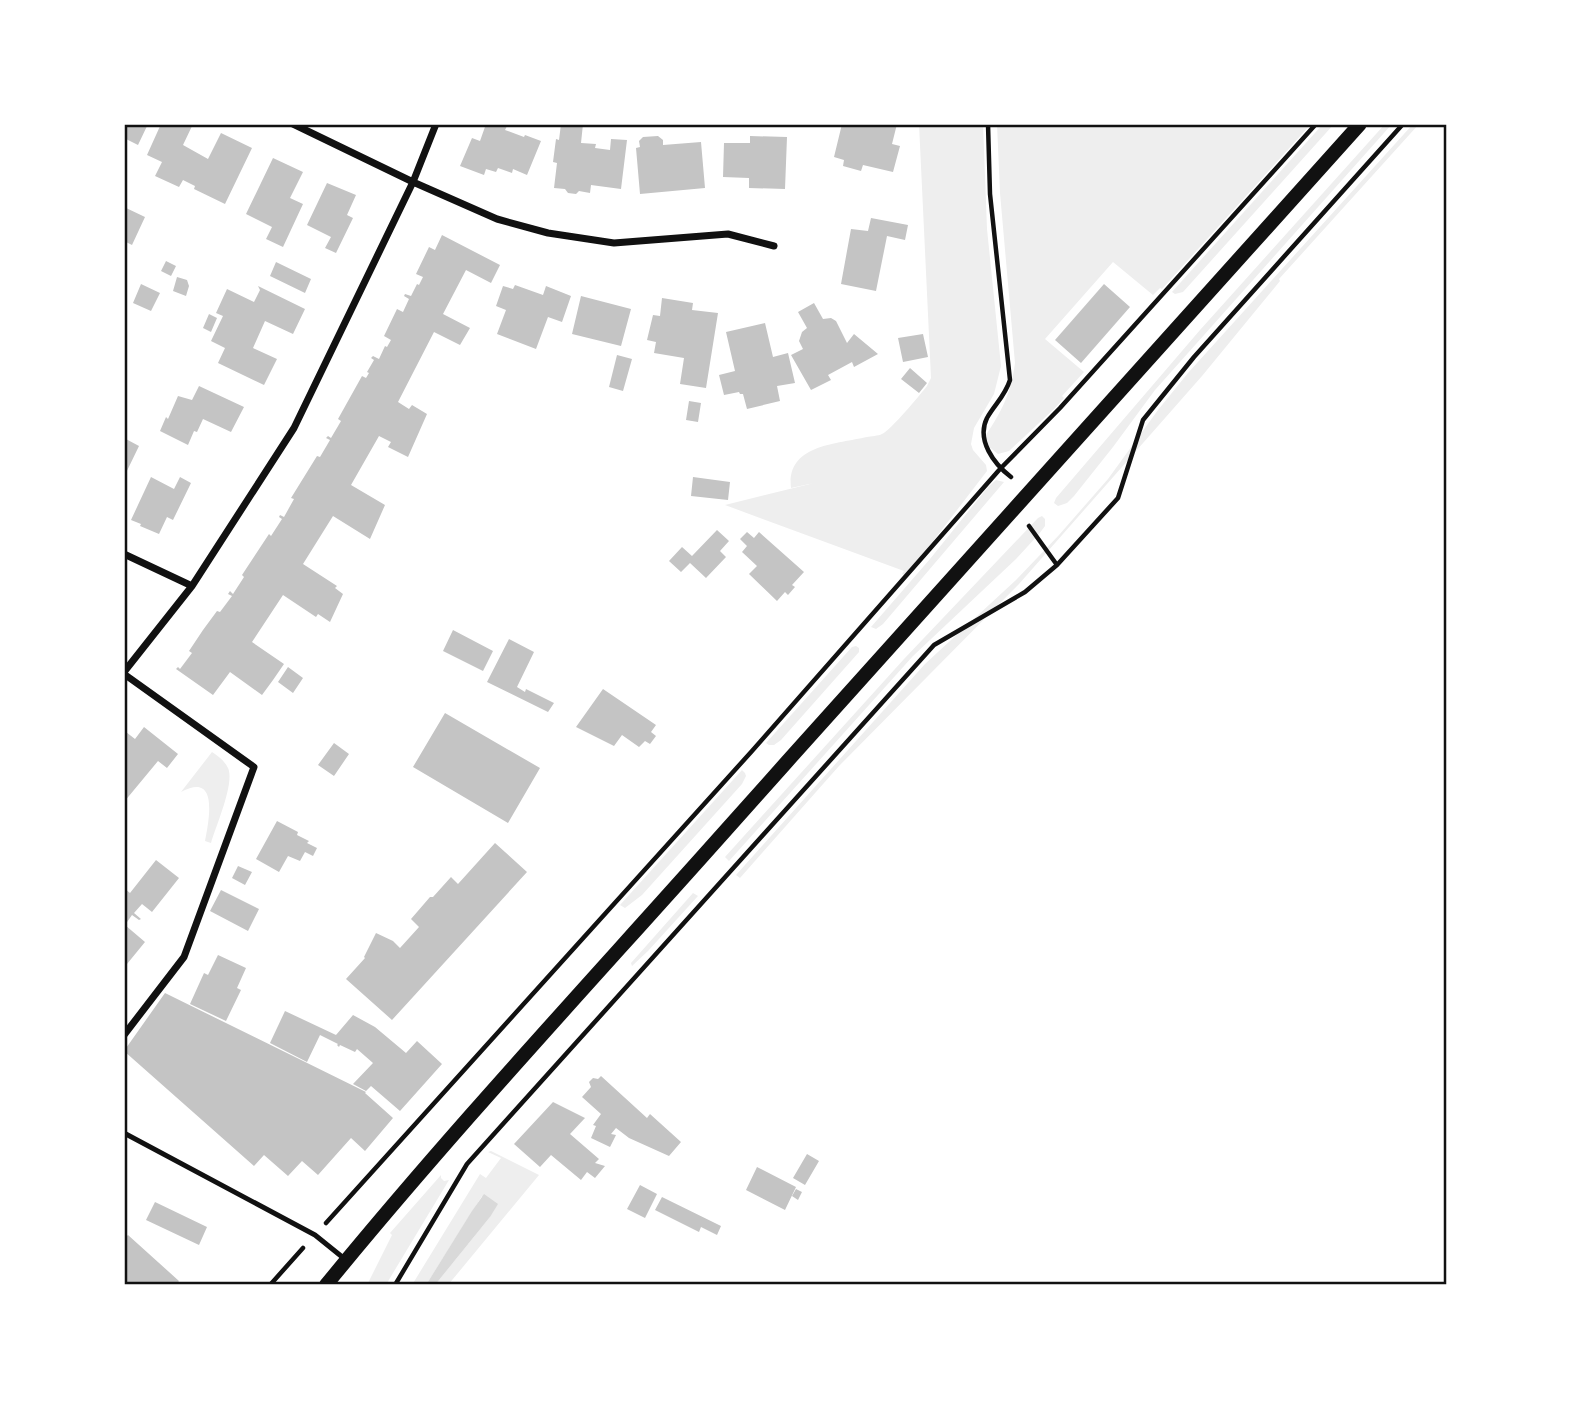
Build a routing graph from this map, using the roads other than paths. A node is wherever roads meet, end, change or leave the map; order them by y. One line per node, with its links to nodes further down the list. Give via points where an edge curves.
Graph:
1 (293, 124): 4 (street)
2 (436, 124): 4 (street)
3 (1360, 124): 11 (main road, via 535,1043)
4 (413, 182): 5 (street, via 497,219 548,233 614,243 728,234); 7 (street, via 294,428)
5 (774, 246)
6 (124, 554): 7 (street)
7 (192, 586): 8 (street)
8 (124, 673): 9 (street, via 254,767 184,957)
9 (124, 1035)
10 (124, 1133): 11 (lane, via 315,1235)
11 (346, 1260): 12 (main road)
12 (326, 1285)

